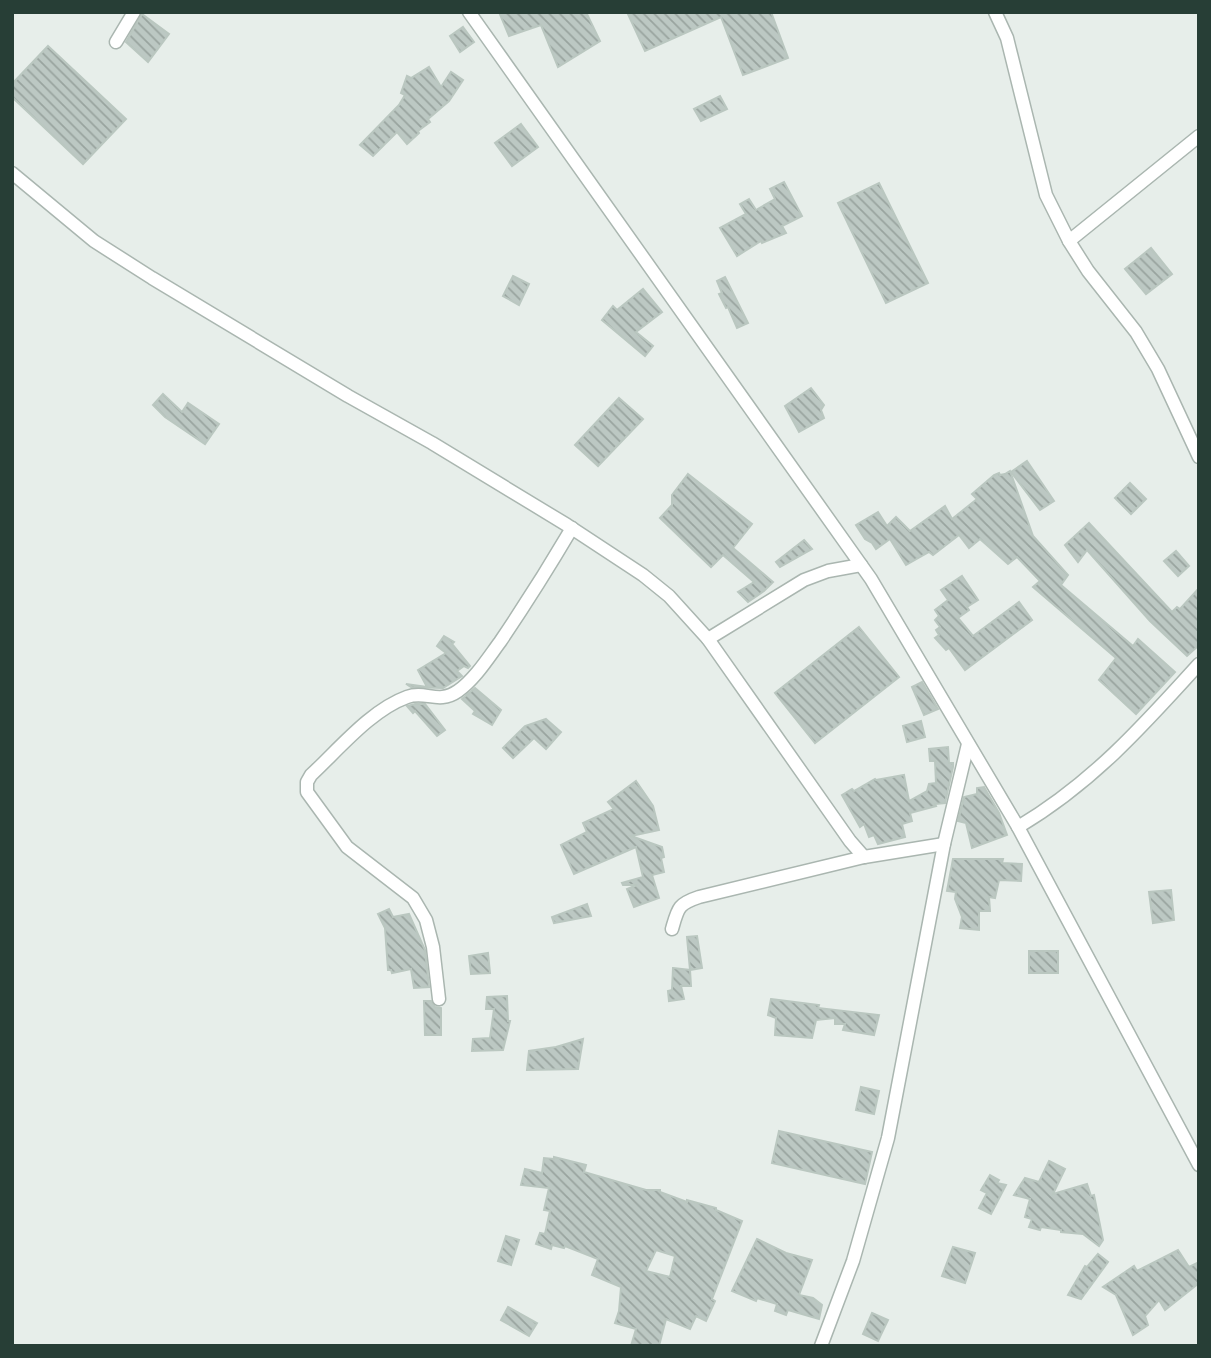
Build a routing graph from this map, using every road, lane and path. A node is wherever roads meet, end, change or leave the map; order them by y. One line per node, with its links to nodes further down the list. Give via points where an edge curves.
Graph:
1 (134, 12): 4 (street)
2 (469, 12): 10 (street)
3 (995, 12): 7 (street, via 1007,38 1046,195)
4 (116, 42)
5 (1199, 136): 7 (street)
6 (12, 173): 9 (street, via 94,240 152,278)
7 (1069, 241): 8 (street, via 1136,332)
8 (1199, 457)
9 (572, 528): 11 (street, via 669,596); 18 (street, via 490,655 459,690 444,698 405,697 378,713 307,782 307,792 347,847 413,898 426,920 433,947)
10 (861, 565): 11 (street, via 804,580); 13 (street)
11 (708, 639): 16 (street)
12 (1199, 664): 14 (street, via 1108,761)
13 (968, 744): 14 (street); 15 (street)
14 (1018, 827): 19 (street)
15 (944, 844): 16 (street); 20 (street, via 888,1138 853,1261)
16 (864, 857): 17 (street, via 699,897 683,903)
17 (672, 929)
18 (439, 999)
19 (1199, 1165)
20 (821, 1346)

